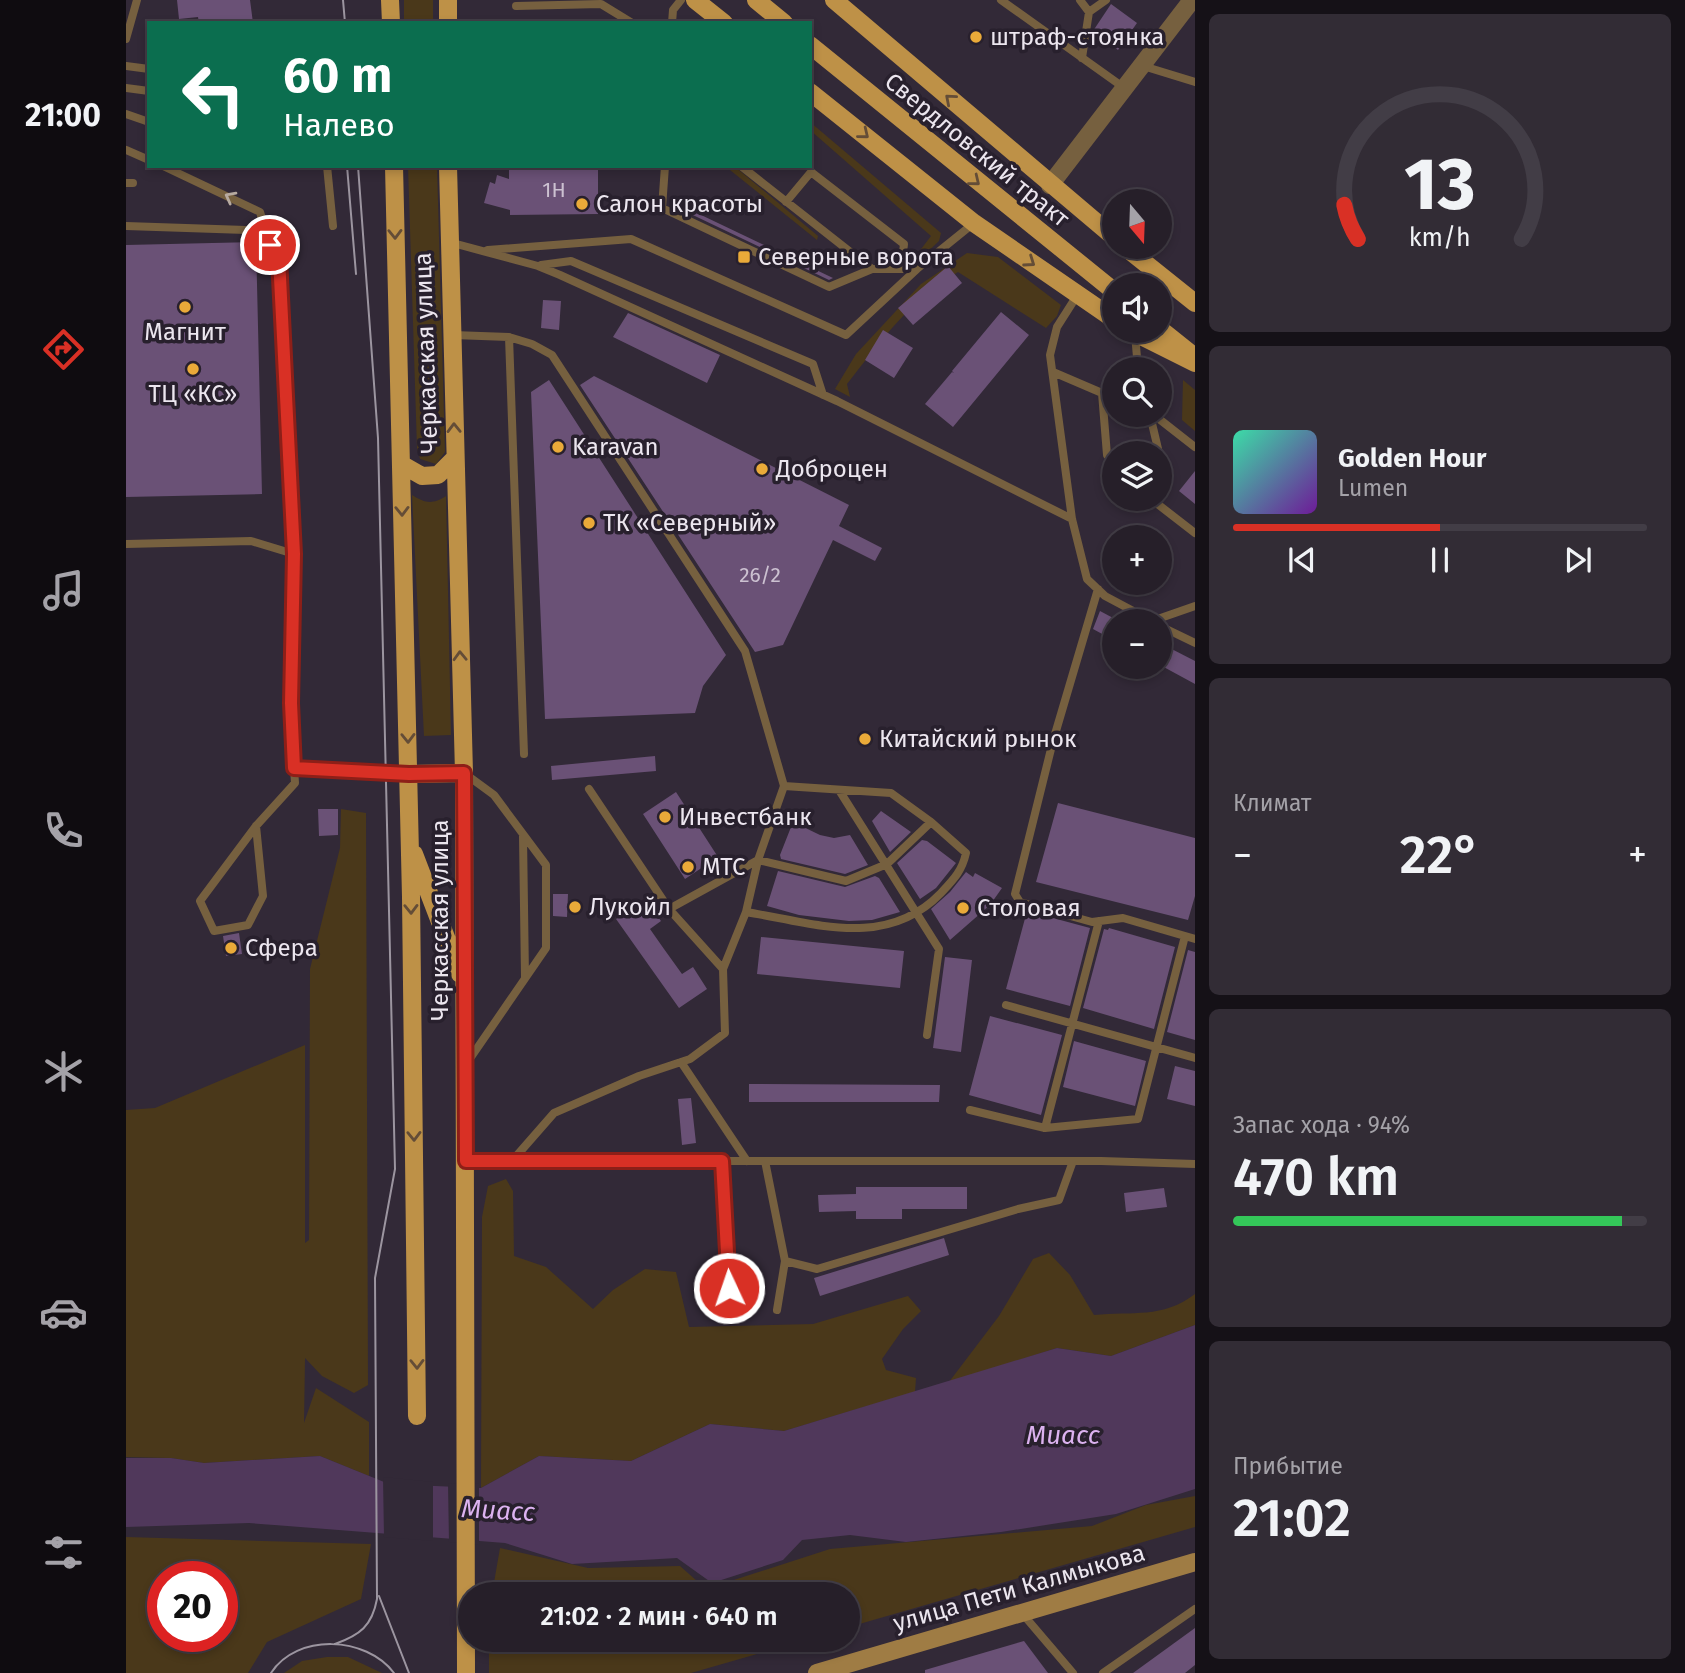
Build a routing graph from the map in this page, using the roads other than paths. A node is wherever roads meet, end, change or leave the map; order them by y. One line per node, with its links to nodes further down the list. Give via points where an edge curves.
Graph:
1 (137, 0): 20 (lane)
2 (390, 0): 14 (main road)
3 (448, 0): 15 (main road)
4 (681, 0): 17 (lane)
5 (695, 0): 18 (main road)
6 (757, 0): 19 (main road)
7 (834, 0): 41 (main road, Свердловский тракт, one-way to 7)
8 (1001, 0): 22 (lane)
9 (1080, 0): 13 (lane)
10 (1106, 0): 13 (lane)
11 (1192, 0): 23 (street)
12 (516, 6): 16 (lane, via 601,4)
13 (1089, 12): 22 (lane)
14 (391, 21)
15 (448, 21)
16 (629, 21)
17 (672, 21)
18 (721, 21)
19 (782, 21)
20 (126, 39)
21 (812, 47): 55 (main road, Свердловский тракт, one-way to 55)
22 (1082, 58): 27 (lane)
23 (1140, 65): 26 (lane); 27 (street)
24 (126, 66): 25 (lane)
25 (147, 69)
26 (1195, 82)
27 (1123, 87): 41 (street)
28 (126, 88): 29 (lane)
29 (147, 91)
30 (812, 94): 43 (main road, one-way to 43)
31 (126, 114): 32 (lane)
32 (147, 121)
33 (126, 150): 34 (lane)
34 (147, 159)
35 (167, 168): 48 (lane, one-way to 35, via 260,212)
36 (327, 168): 45 (lane)
37 (394, 168): 71 (main road, Черкасская улица, one-way to 71)
38 (448, 168): 47 (main road, Черкасская улица)
39 (665, 168): 52 (lane, via 662,208 829,287)
40 (744, 168): 42 (lane)
41 (1050, 186): 46 (main road, Свердловский тракт)
42 (786, 202): 52 (lane); 53 (lane, via 811,172 904,244)
43 (974, 223): 54 (lane); 56 (main road, one-way to 56)
44 (126, 226): 48 (lane, via 246,230)
45 (333, 226)
46 (1102, 228)
47 (448, 241): 49 (lane); 59 (main road, Черкасская улица)
48 (270, 245): 76 (lane, via 279,258)
49 (482, 250): 51 (lane); 54 (lane, via 631,239 846,335)
50 (1140, 259): 57 (main road)
51 (538, 266): 66 (lane); 66 (lane, via 571,261 813,364)
52 (872, 269): 53 (lane)
53 (901, 269): 54 (lane)
54 (917, 269)
55 (1102, 282)
56 (1078, 294): 58 (main road); 65 (lane, via 1057,327 1050,355)
57 (1195, 303)
58 (1102, 311)
59 (453, 335): 60 (lane); 70 (main road, Черкасская улица, one-way to 59)
60 (509, 337): 81 (lane); 85 (lane, via 552,355 745,651)
61 (1172, 339): 63 (main road)
62 (1155, 343): 64 (main road)
63 (1195, 357)
64 (1195, 363)
65 (1053, 372): 68 (lane, via 1102,393); 73 (lane)
66 (823, 395): 73 (lane)
67 (1168, 427): 69 (lane)
68 (1106, 441)
69 (1195, 447)
70 (454, 459): 71 (main road, via 438,475 422,476); 83 (main road, Черкасская улица, one-way to 70)
71 (401, 464): 84 (main road, Черкасская улица, one-way to 84)
72 (1167, 511): 74 (lane)
73 (1072, 519): 77 (lane, via 1087,579)
74 (1195, 533)
75 (126, 544): 76 (lane, via 251,541)
76 (294, 554): 82 (lane)
77 (1098, 589): 78 (lane, via 1152,621); 97 (lane, via 1053,741 1015,894 1020,902)
78 (1195, 606)
79 (1172, 632): 80 (lane)
80 (1195, 643)
81 (524, 754)
82 (294, 768): 84 (lane); 89 (lane, via 295,783)
83 (464, 773): 84 (main road); 90 (lane, via 494,794); 102 (main road, Черкасская улица)
84 (409, 774): 91 (main road, Черкасская улица)
85 (784, 786): 87 (lane); 92 (lane)
86 (589, 789): 94 (lane)
87 (839, 790): 88 (lane, via 891,793); 93 (lane)
88 (932, 821): 93 (lane); 96 (lane, via 966,853 962,871)
89 (257, 826): 89 (lane, via 200,901 214,931 248,925 263,896)
90 (523, 834): 101 (lane); 101 (lane, via 546,865 547,948)
91 (409, 840): 102 (main road); 122 (main road, Черкасская улица, one-way to 122)
92 (758, 860): 93 (lane, via 846,881); 94 (lane); 95 (lane)
93 (887, 864): 96 (lane)
94 (669, 909): 100 (lane)
95 (746, 912): 96 (lane, via 853,930 892,925); 100 (lane)
96 (917, 913): 105 (lane, via 939,948)
97 (1099, 921): 98 (lane, via 1123,918); 104 (lane)
98 (1185, 936): 99 (lane); 106 (lane)
99 (1195, 939)
100 (723, 970): 108 (lane, via 725,1033)
101 (526, 977): 109 (lane)
102 (465, 987): 109 (main road, Черкасская улица)
103 (1006, 1005): 104 (lane)
104 (1072, 1023): 106 (lane); 111 (lane)
105 (927, 1035)
106 (1156, 1048): 107 (lane); 111 (lane, via 1138,1118)
107 (1195, 1058)
108 (681, 1062): 113 (lane, via 554,1113); 115 (lane)
109 (465, 1066): 112 (main road, Черкасская улица)
110 (970, 1110): 111 (lane)
111 (1045, 1128)
112 (466, 1161): 113 (lane); 126 (main road, Черкасская улица)
113 (512, 1161): 114 (lane)
114 (722, 1161): 115 (lane); 120 (lane)
115 (747, 1161): 116 (lane)
116 (765, 1161): 117 (lane); 119 (lane)
117 (1073, 1161): 118 (lane); 119 (lane, via 1059,1200 817,1269)
118 (1195, 1164)
119 (785, 1261): 121 (lane)
120 (729, 1288)
121 (777, 1310)
122 (417, 1416)
123 (1195, 1563): 125 (main road, улица Пети Калмыкова)
124 (1195, 1609): 129 (lane)
125 (1021, 1612): 127 (main road, улица Пети Калмыкова); 128 (lane)
126 (466, 1673)
127 (817, 1673)
128 (1073, 1673)
129 (1103, 1673)

